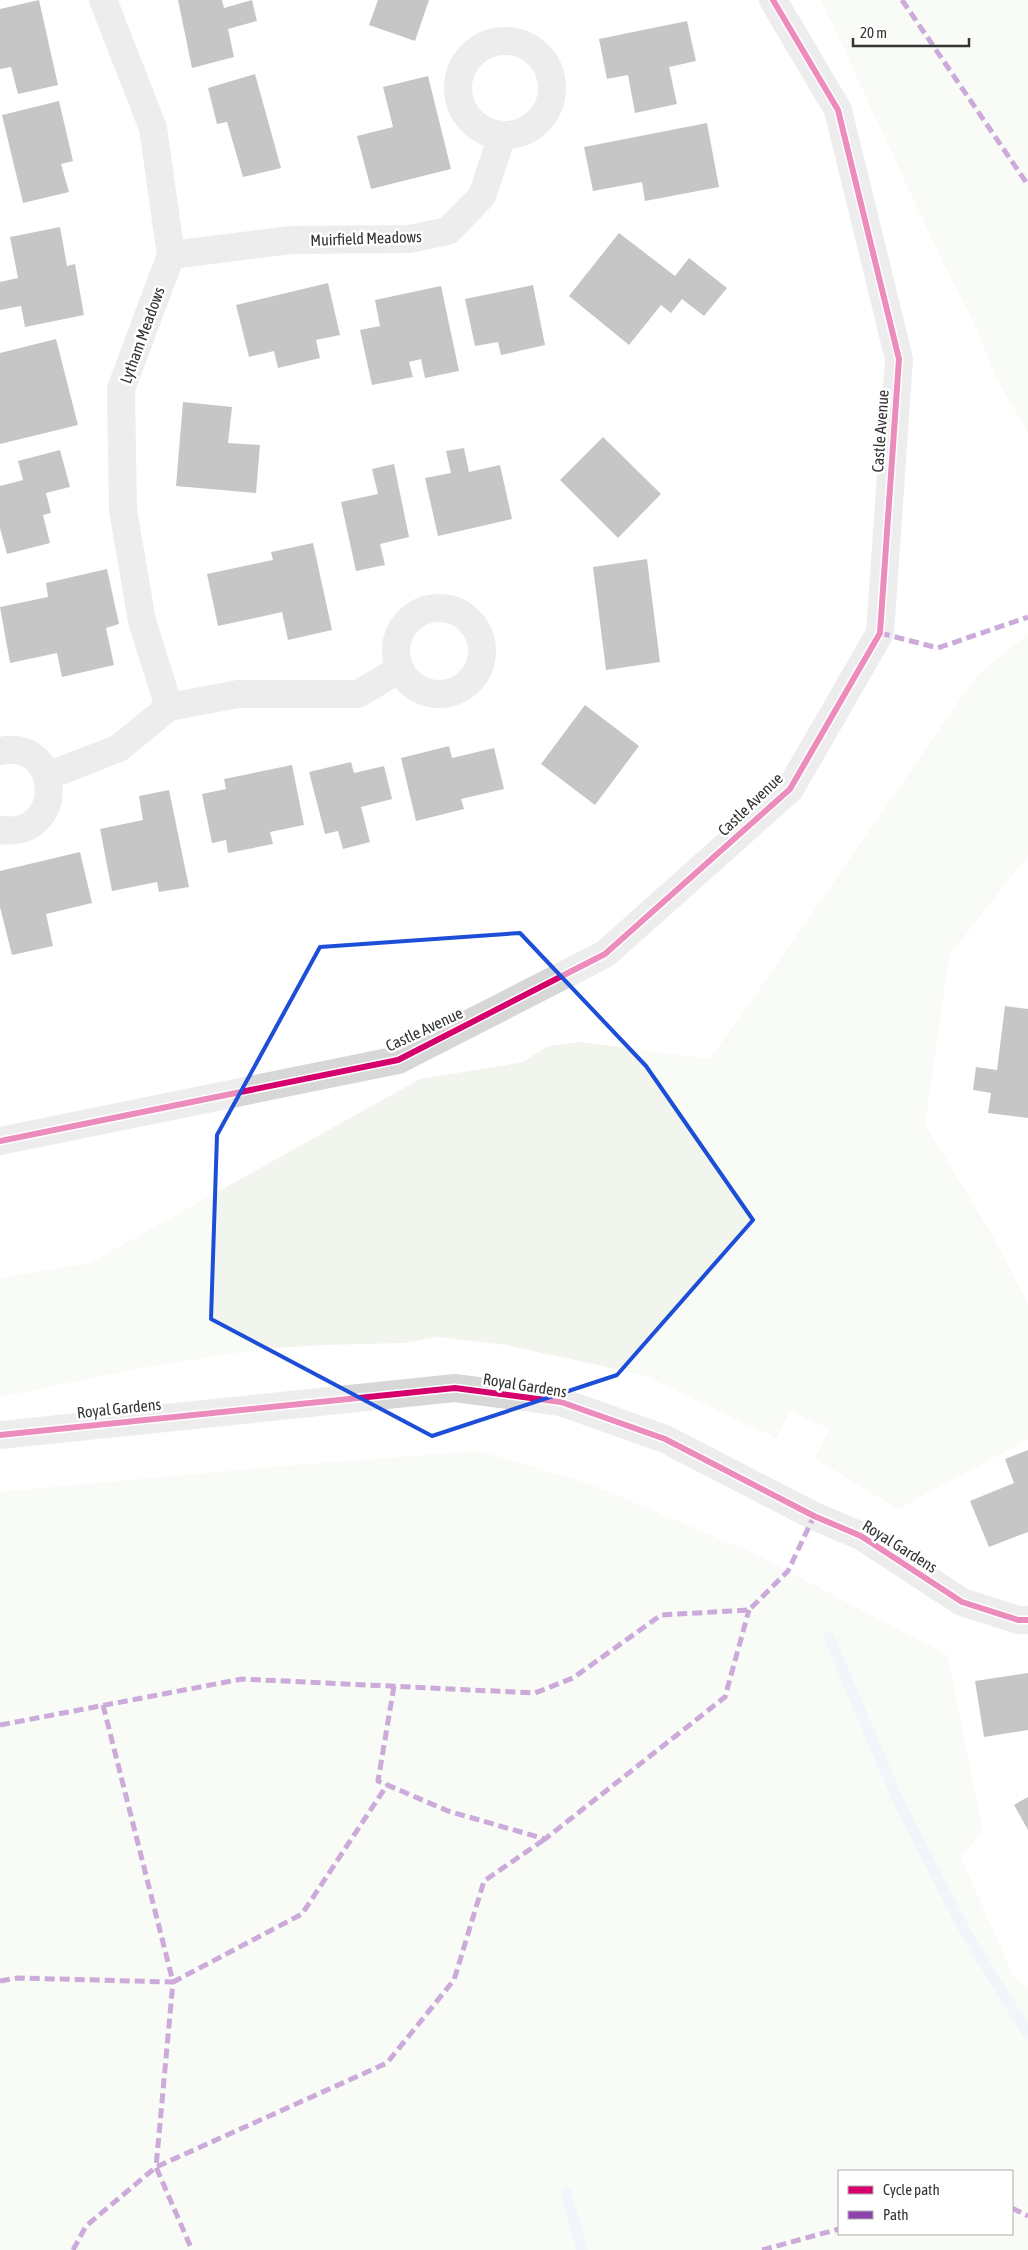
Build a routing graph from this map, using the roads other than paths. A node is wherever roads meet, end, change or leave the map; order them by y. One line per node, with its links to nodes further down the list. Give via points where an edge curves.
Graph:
1 (103, 0): 4 (street, Lytham Meadows, via 153,128)
2 (773, 0): 10 (street, Castle Avenue, via 838,110 899,359 880,633 790,789 605,954 398,1060)
3 (502, 136): 4 (street, Muirfield Meadows, via 482,196 448,231 409,239 291,240)
4 (171, 254): 6 (street, Lytham Meadows, via 121,388 124,510 142,621)
5 (400, 670): 6 (street, via 358,694 238,694)
6 (169, 707): 8 (street, via 119,748)
7 (0, 751): 8 (street, via 20,751 32,756)
8 (48, 776): 9 (street, via 50,789 43,813 23,829)
9 (0, 830)
10 (0, 1141)
11 (0, 1435): 12 (street, Royal Gardens, via 455,1388 561,1402 665,1439 814,1516 861,1536 962,1602 1018,1620)
12 (1028, 1620)

